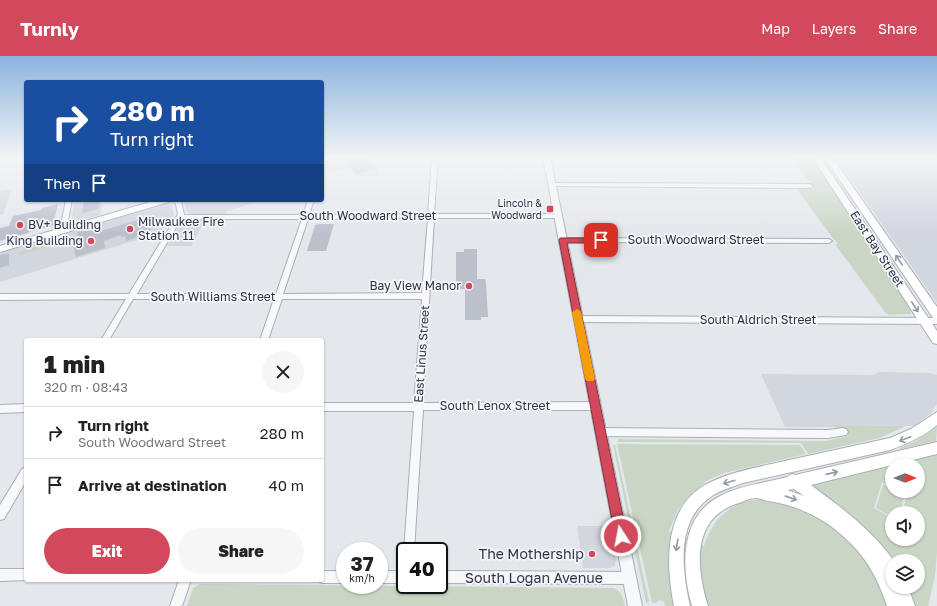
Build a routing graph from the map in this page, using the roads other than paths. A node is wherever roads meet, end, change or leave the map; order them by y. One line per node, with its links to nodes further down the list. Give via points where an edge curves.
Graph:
1 (434, 183): 10 (street, East Linus Street)
2 (833, 183): 24 (main road, East Bay Street, one-way to 24)
3 (846, 183): 22 (main road, East Bay Street, one-way to 3)
4 (552, 185): 5 (street); 11 (street)
5 (810, 186)
6 (69, 202): 14 (street)
7 (159, 202): 14 (main road)
8 (177, 202): 12 (street, via 181,214)
9 (310, 202): 13 (street)
10 (432, 216): 11 (street, South Woodward Street); 13 (street, South Woodward Street); 19 (street, East Linus Street)
11 (558, 216): 15 (street)
12 (179, 217): 13 (street, South Woodward Street); 21 (street)
13 (306, 217): 18 (street)
14 (63, 230): 17 (main road)
15 (563, 240): 16 (street, South Woodward Street); 23 (street)
16 (829, 241)
17 (0, 249)
18 (279, 296): 19 (street, South Williams Street); 21 (street, South Williams Street); 27 (street)
19 (426, 296): 29 (street, East Linus Street)
20 (0, 297): 21 (street, South Williams Street)
21 (131, 297): 26 (street)
22 (937, 315)
23 (578, 319): 24 (street, South Aldrich Street); 30 (street)
24 (924, 321): 25 (street, South Aldrich Street); 28 (main road, East Bay Street)
25 (937, 321)
26 (106, 338)
27 (265, 338)
28 (937, 340)
29 (418, 406): 30 (street, South Lenox Street); 31 (street, South Lenox Street); 43 (street, East Linus Street)
30 (595, 406): 35 (street)
31 (324, 407)
32 (24, 408): 33 (street)
33 (0, 409)
34 (937, 417): 38 (main road, one-way to 38, via 927,428 890,444)
35 (601, 432): 36 (street); 50 (street)
36 (844, 432)
37 (937, 448): 40 (main road, one-way to 37)
38 (767, 472): 40 (main road); 55 (main road, one-way to 55, via 720,484 701,496 690,509 679,533 675,558)
39 (24, 475): 42 (street)
40 (795, 482): 41 (main road); 44 (main road, via 845,517)
41 (753, 492): 56 (main road, via 723,501 705,516 700,524 691,559 692,575); 57 (main road, one-way to 57, via 785,496 806,503 839,523 873,559 884,577)
42 (0, 515)
43 (410, 542)
44 (885, 561)
45 (0, 575): 46 (street)
46 (24, 575)
47 (324, 576): 48 (street)
48 (336, 576)
49 (448, 577): 50 (street, South Logan Avenue)
50 (630, 578): 54 (street)
51 (183, 582): 53 (street)
52 (903, 594): 58 (main road)
53 (176, 606)
54 (635, 606)
55 (682, 606)
56 (700, 606)
57 (895, 606)
58 (907, 606)

